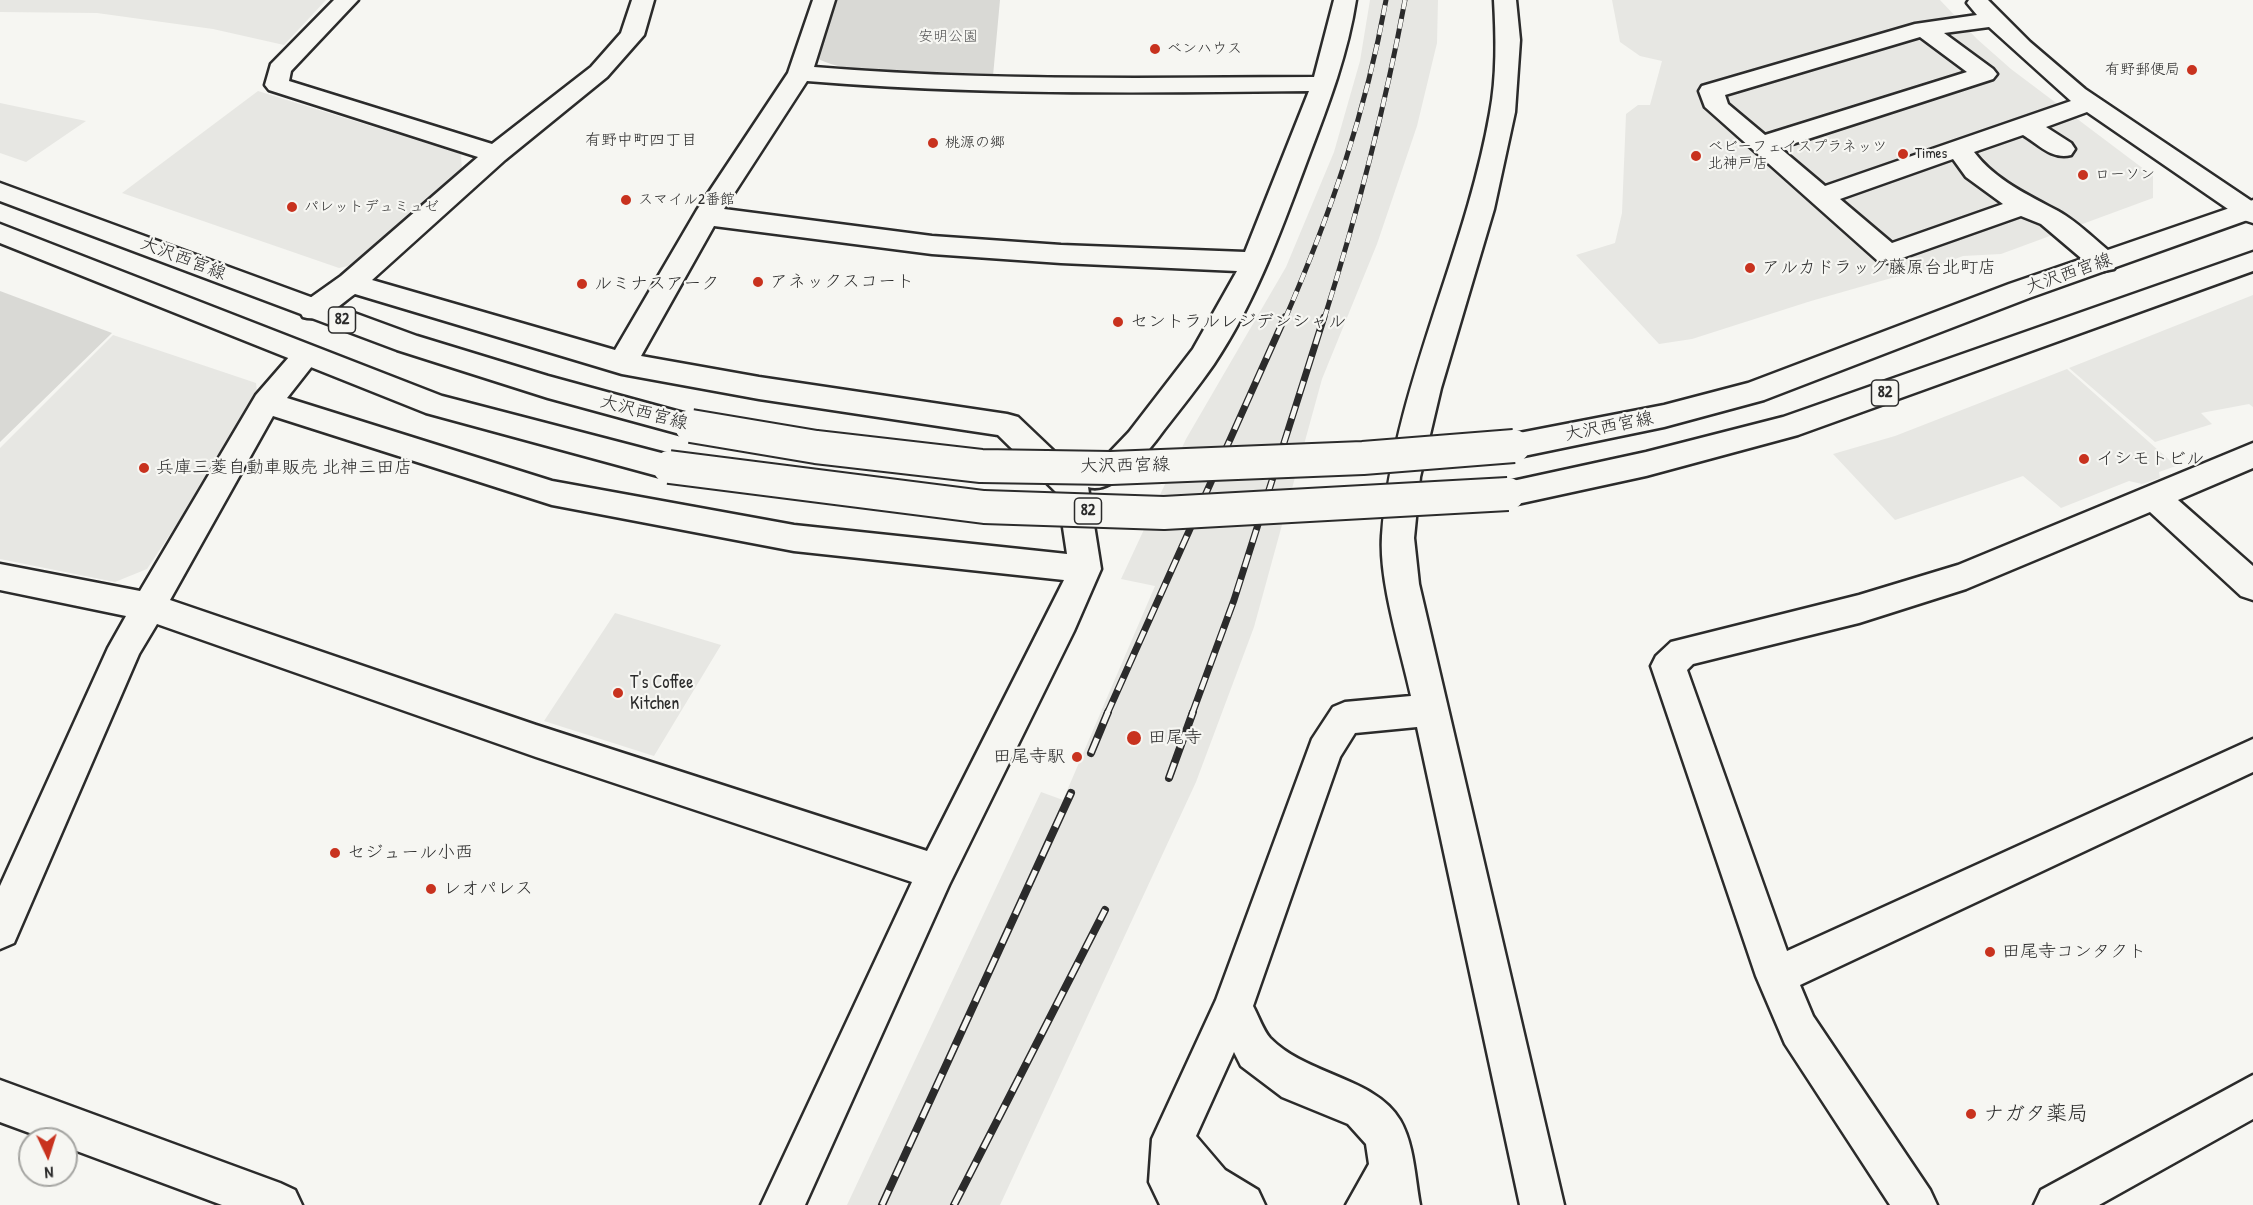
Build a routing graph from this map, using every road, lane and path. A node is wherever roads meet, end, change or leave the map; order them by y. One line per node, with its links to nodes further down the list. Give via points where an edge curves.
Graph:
1 (346, 0): 16 (street, via 279,69 277,85)
2 (643, 0): 16 (street, via 632,35 599,72)
3 (824, 0): 9 (street)
4 (1345, 0): 10 (street)
5 (1505, 0): 38 (street, via 1508,40 1503,112 1481,208 1426,388 1405,477 1398,538 1403,584)
6 (1975, 0): 7 (street)
7 (1994, 19): 8 (street); 11 (street)
8 (1923, 29): 13 (street, via 1711,92 1717,107); 13 (street, via 1985,74)
9 (800, 73): 10 (street, via 1027,86); 21 (street)
10 (1324, 84): 24 (street)
11 (2090, 103): 12 (street); 20 (street)
12 (2026, 125): 14 (street); 15 (street)
13 (1761, 145): 18 (street)
14 (1959, 149): 18 (street); 25 (street, via 1975,171 2028,209 2050,218)
15 (2062, 149)
16 (496, 154): 26 (street)
17 (0, 192): 27 (street, 大沢西宮線 / 82, via 98,225)
18 (1821, 196): 19 (street, via 1888,254)
19 (2012, 210)
20 (2252, 211): 25 (street, 大沢西宮線 / 82)
21 (706, 216): 24 (street, via 932,245); 29 (street)
22 (0, 233): 28 (street, 82)
23 (2253, 261): 28 (street, 82, bridge, via 1787,427 1646,464 1508,494 1164,513 984,507 669,467 436,405)
24 (1255, 262): 32 (street, via 1204,356 1140,440 1118,463)
25 (2104, 262): 27 (street, 大沢西宮線 / 82, bridge, via 1754,392 1664,416 1515,446 1363,458 1145,467 981,466 816,447 691,426 478,367)
26 (351, 283): 27 (street); 29 (street)
27 (313, 310)
28 (306, 356): 30 (street)
29 (622, 363): 32 (street, via 1007,425)
30 (266, 403): 34 (street, via 552,493 794,538); 37 (street)
31 (2253, 455): 33 (street)
32 (1074, 489): 34 (street)
33 (2155, 498): 36 (street); 42 (street, via 1966,576 1859,609 1683,652 1668,666)
34 (1085, 569): 40 (street, via 1058,632)
35 (0, 577): 37 (street)
36 (2253, 586)
37 (149, 607): 40 (street, via 536,741); 41 (street, via 125,648)
38 (1432, 710): 43 (street, via 1345,718 1325,750); 53 (street)
39 (2253, 754): 42 (street)
40 (936, 872): 49 (street)
41 (0, 930)
42 (1776, 976): 54 (street, via 1799,1030)
43 (1233, 1007): 46 (street); 47 (street, via 1255,1052 1297,1082 1363,1109 1386,1134)
44 (2253, 1096): 55 (street)
45 (0, 1101): 48 (street)
46 (1173, 1139): 50 (street, via 1171,1182); 51 (street, via 1197,1177)
47 (1395, 1186): 52 (street)
48 (280, 1205)
49 (783, 1205)
50 (1184, 1205)
51 (1243, 1205)
52 (1368, 1205)
53 (1542, 1205)
54 (1915, 1205)
55 (2056, 1205)

